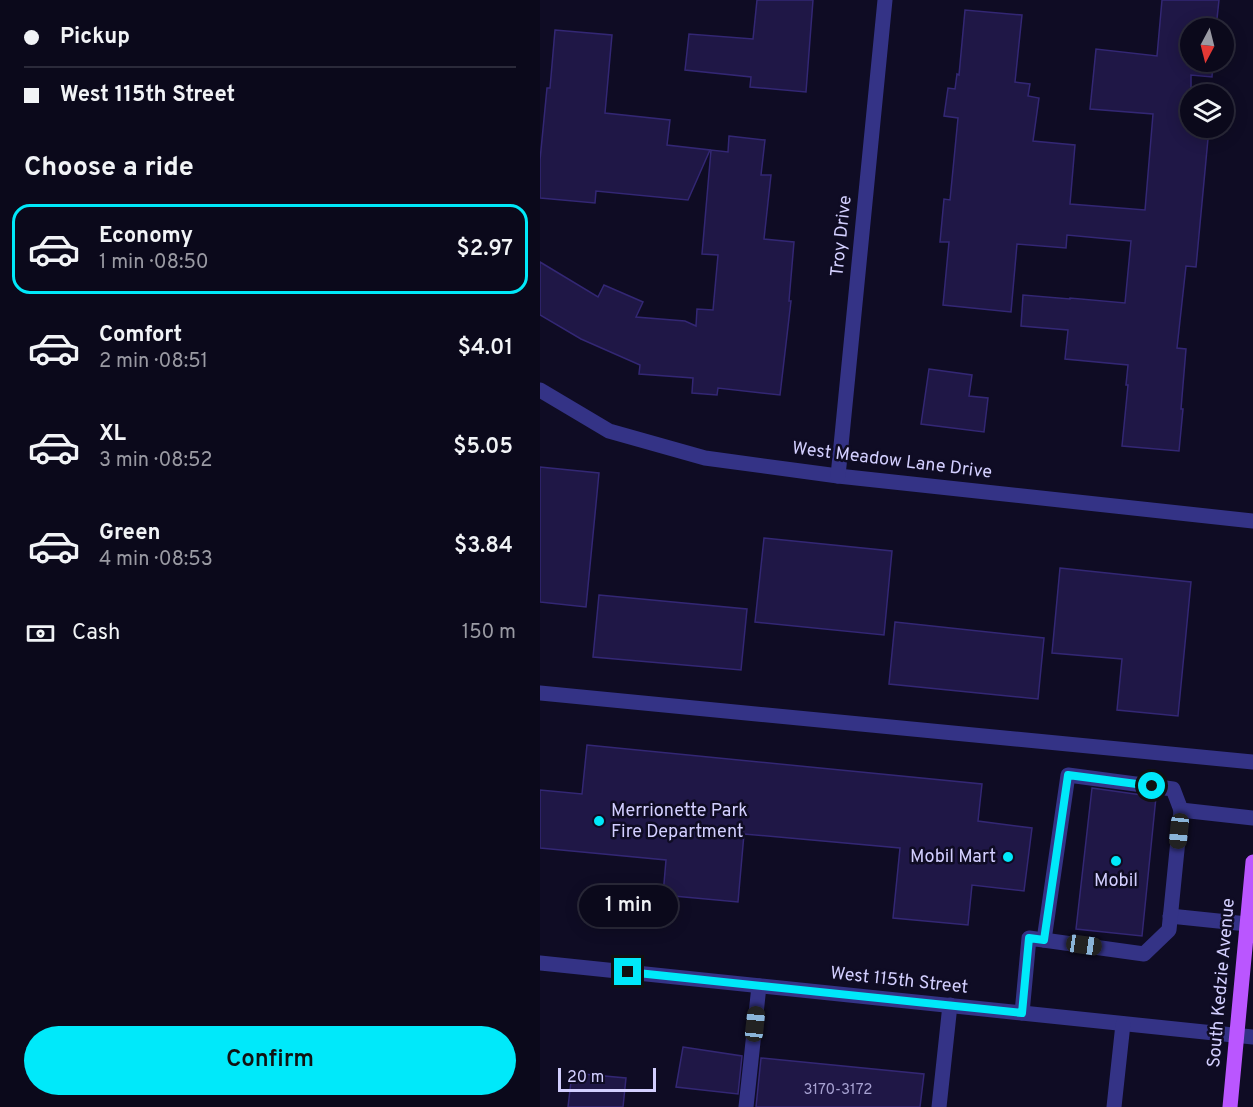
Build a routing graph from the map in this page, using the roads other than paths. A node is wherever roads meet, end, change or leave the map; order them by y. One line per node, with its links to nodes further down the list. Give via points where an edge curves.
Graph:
1 (885, 0): 3 (street, Troy Drive)
2 (540, 390): 3 (street, West Meadow Lane Drive, via 619,434 705,458)
3 (838, 476): 4 (street, West Meadow Lane Drive)
4 (1253, 520)
5 (540, 693): 6 (street)
6 (1253, 762)
7 (1181, 810): 8 (street); 10 (street); 12 (street, via 1173,789 1068,775)
8 (1253, 818)
9 (1253, 862): 11 (main road, South Kedzie Avenue)
10 (1170, 915): 11 (street); 12 (street, via 1169,930 1144,954)
11 (1247, 924): 18 (main road, South Kedzie Avenue)
12 (1044, 940): 16 (street, via 1029,938)
13 (540, 963): 14 (street, West 115th Street)
14 (759, 986): 15 (street, West 115th Street); 20 (street)
15 (950, 1005): 16 (street, West 115th Street); 21 (street)
16 (1022, 1013): 17 (street, West 115th Street)
17 (1123, 1024): 18 (street, West 115th Street); 22 (street)
18 (1237, 1036): 19 (street, West 115th Street); 23 (main road, South Kedzie Avenue)
19 (1253, 1037)
20 (746, 1107)
21 (939, 1107)
22 (1114, 1107)
23 (1230, 1107)

